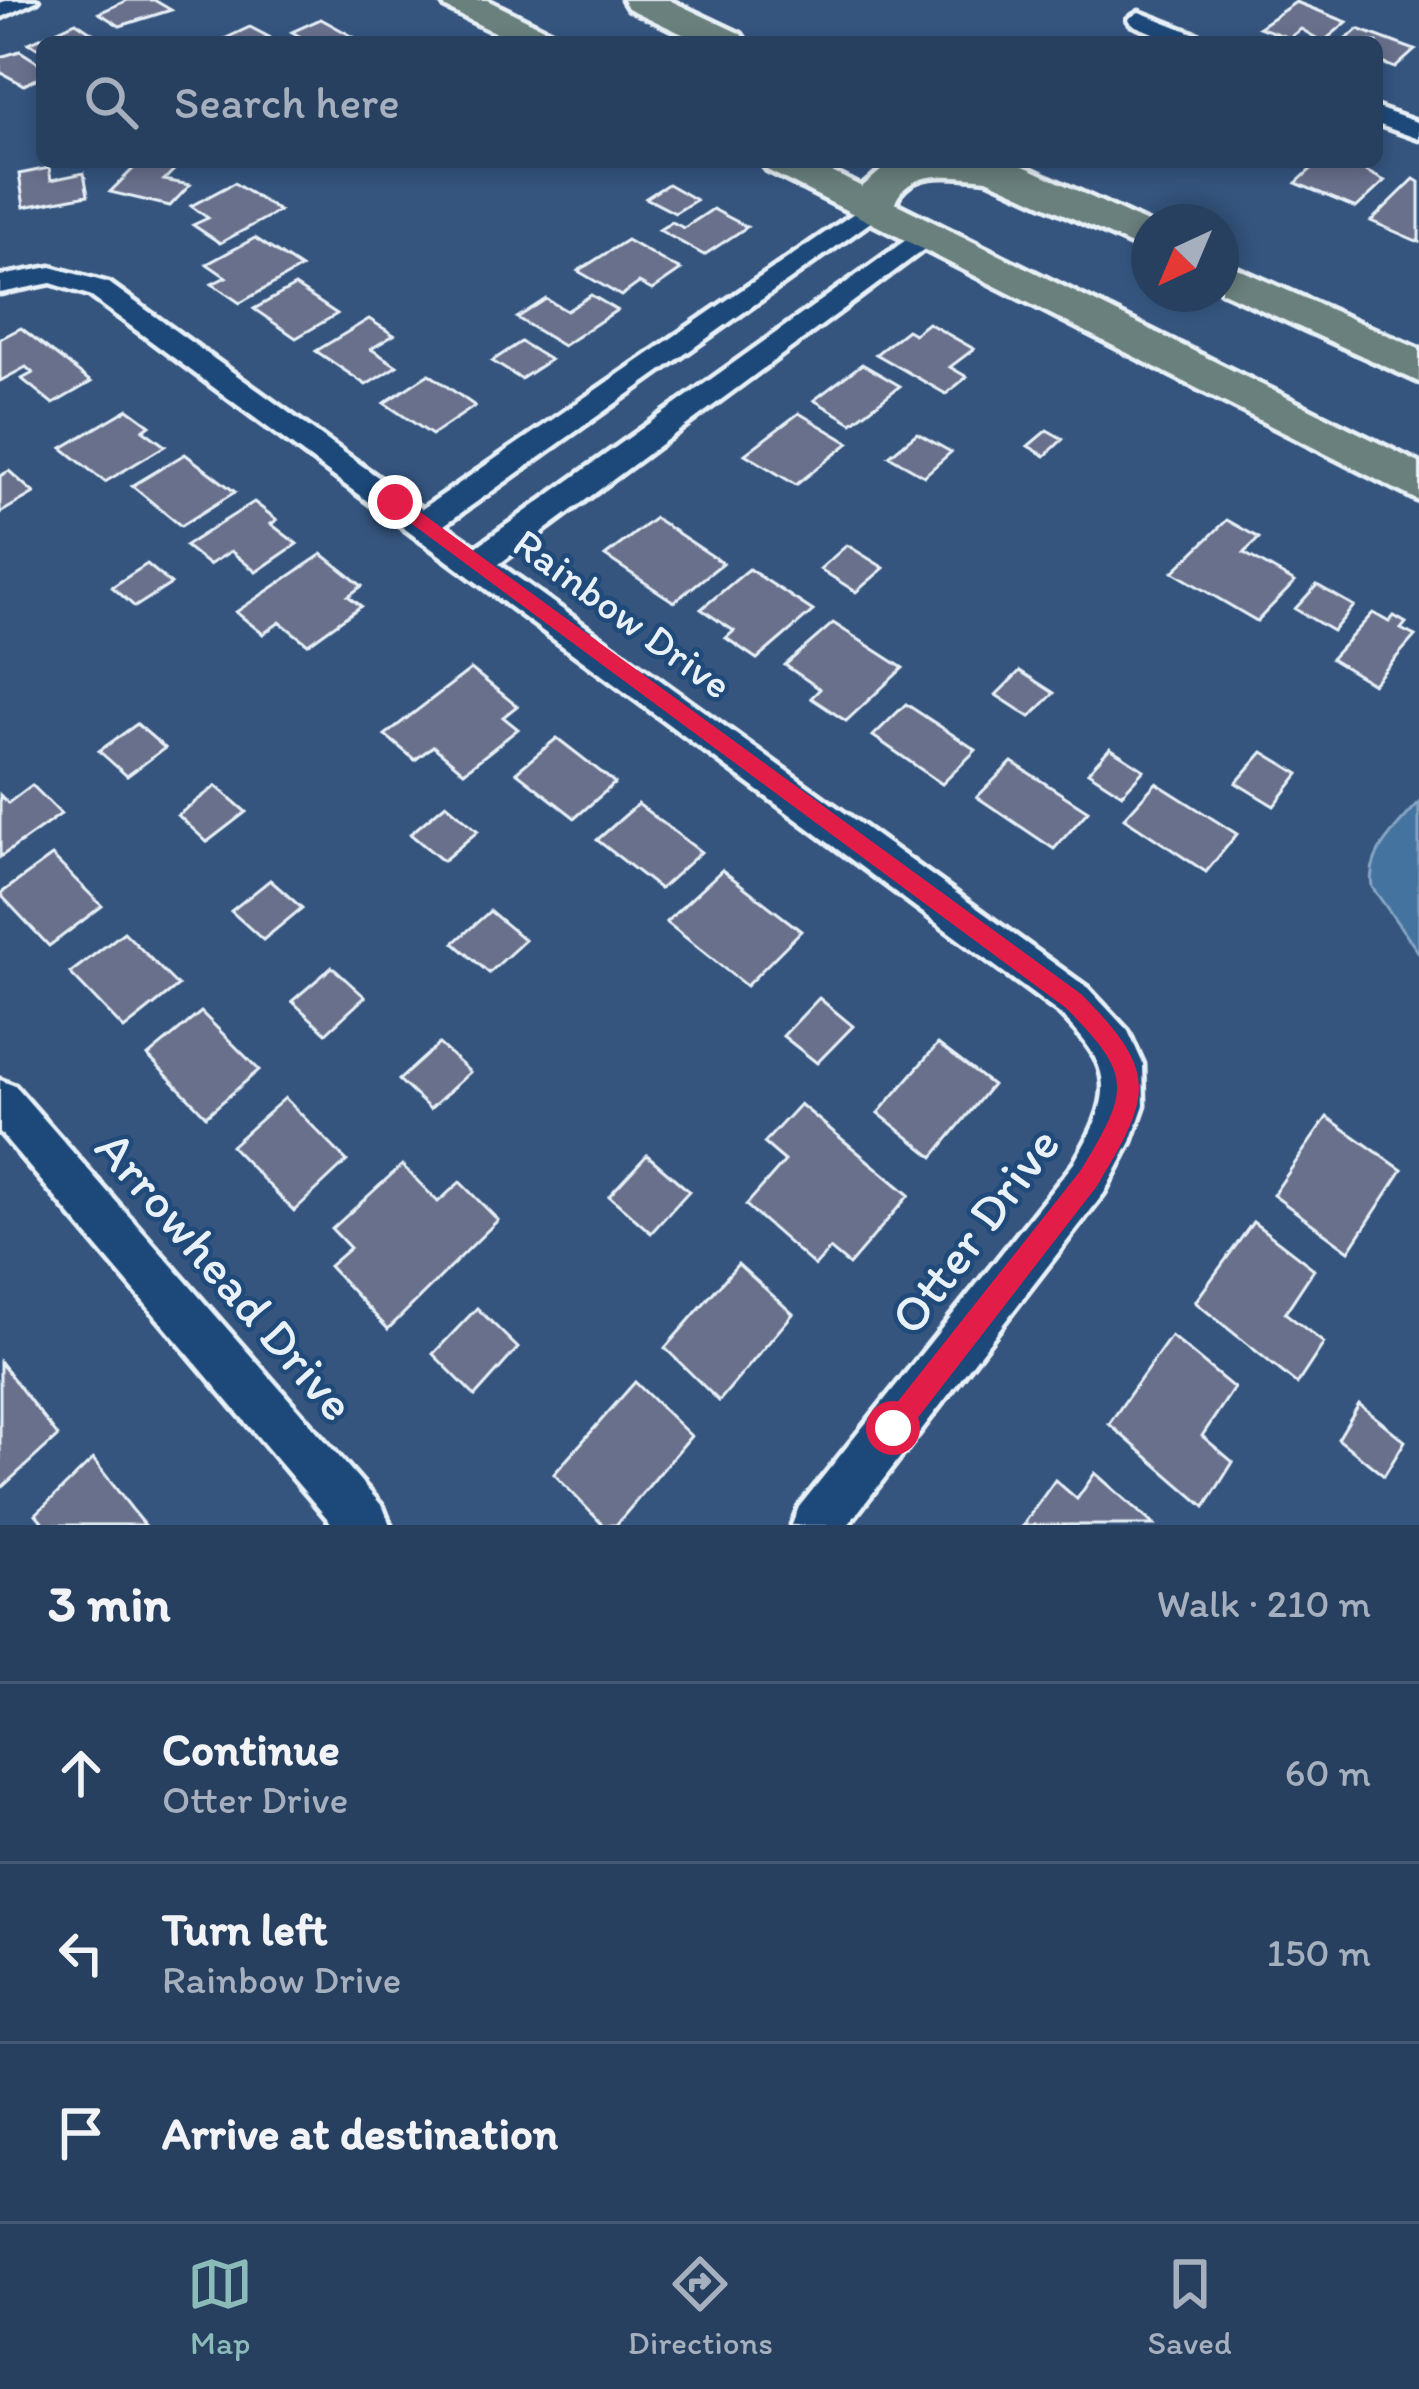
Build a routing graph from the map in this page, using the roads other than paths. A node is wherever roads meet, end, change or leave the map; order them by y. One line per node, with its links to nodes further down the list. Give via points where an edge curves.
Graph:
1 (27, 0): 4 (street)
2 (459, 0): 6 (main road)
3 (641, 0): 7 (main road)
4 (0, 11)
5 (1139, 19): 8 (street)
6 (530, 36)
7 (716, 36)
8 (1180, 36)
9 (1383, 118): 10 (street)
10 (1419, 132)
11 (793, 168): 14 (main road)
12 (914, 168): 14 (main road, via 886,182)
13 (996, 168): 15 (main road)
14 (873, 208): 16 (main road); 19 (street)
15 (1131, 232)
16 (929, 236): 20 (street); 22 (main road)
17 (1239, 282): 21 (main road)
18 (0, 285): 23 (street, Rainbow Drive, via 64,275 100,289)
19 (705, 328): 20 (street); 23 (street)
20 (760, 360): 24 (street)
21 (1419, 367)
22 (1419, 484)
23 (424, 523): 24 (street, Rainbow Drive)
24 (479, 562): 25 (street, Rainbow Drive, via 1074,1001)
25 (1115, 1043): 28 (street, Otter Drive, via 1130,1083 1101,1159)
26 (0, 1100): 27 (street, Arrowhead Drive)
27 (364, 1525)
28 (817, 1525)

